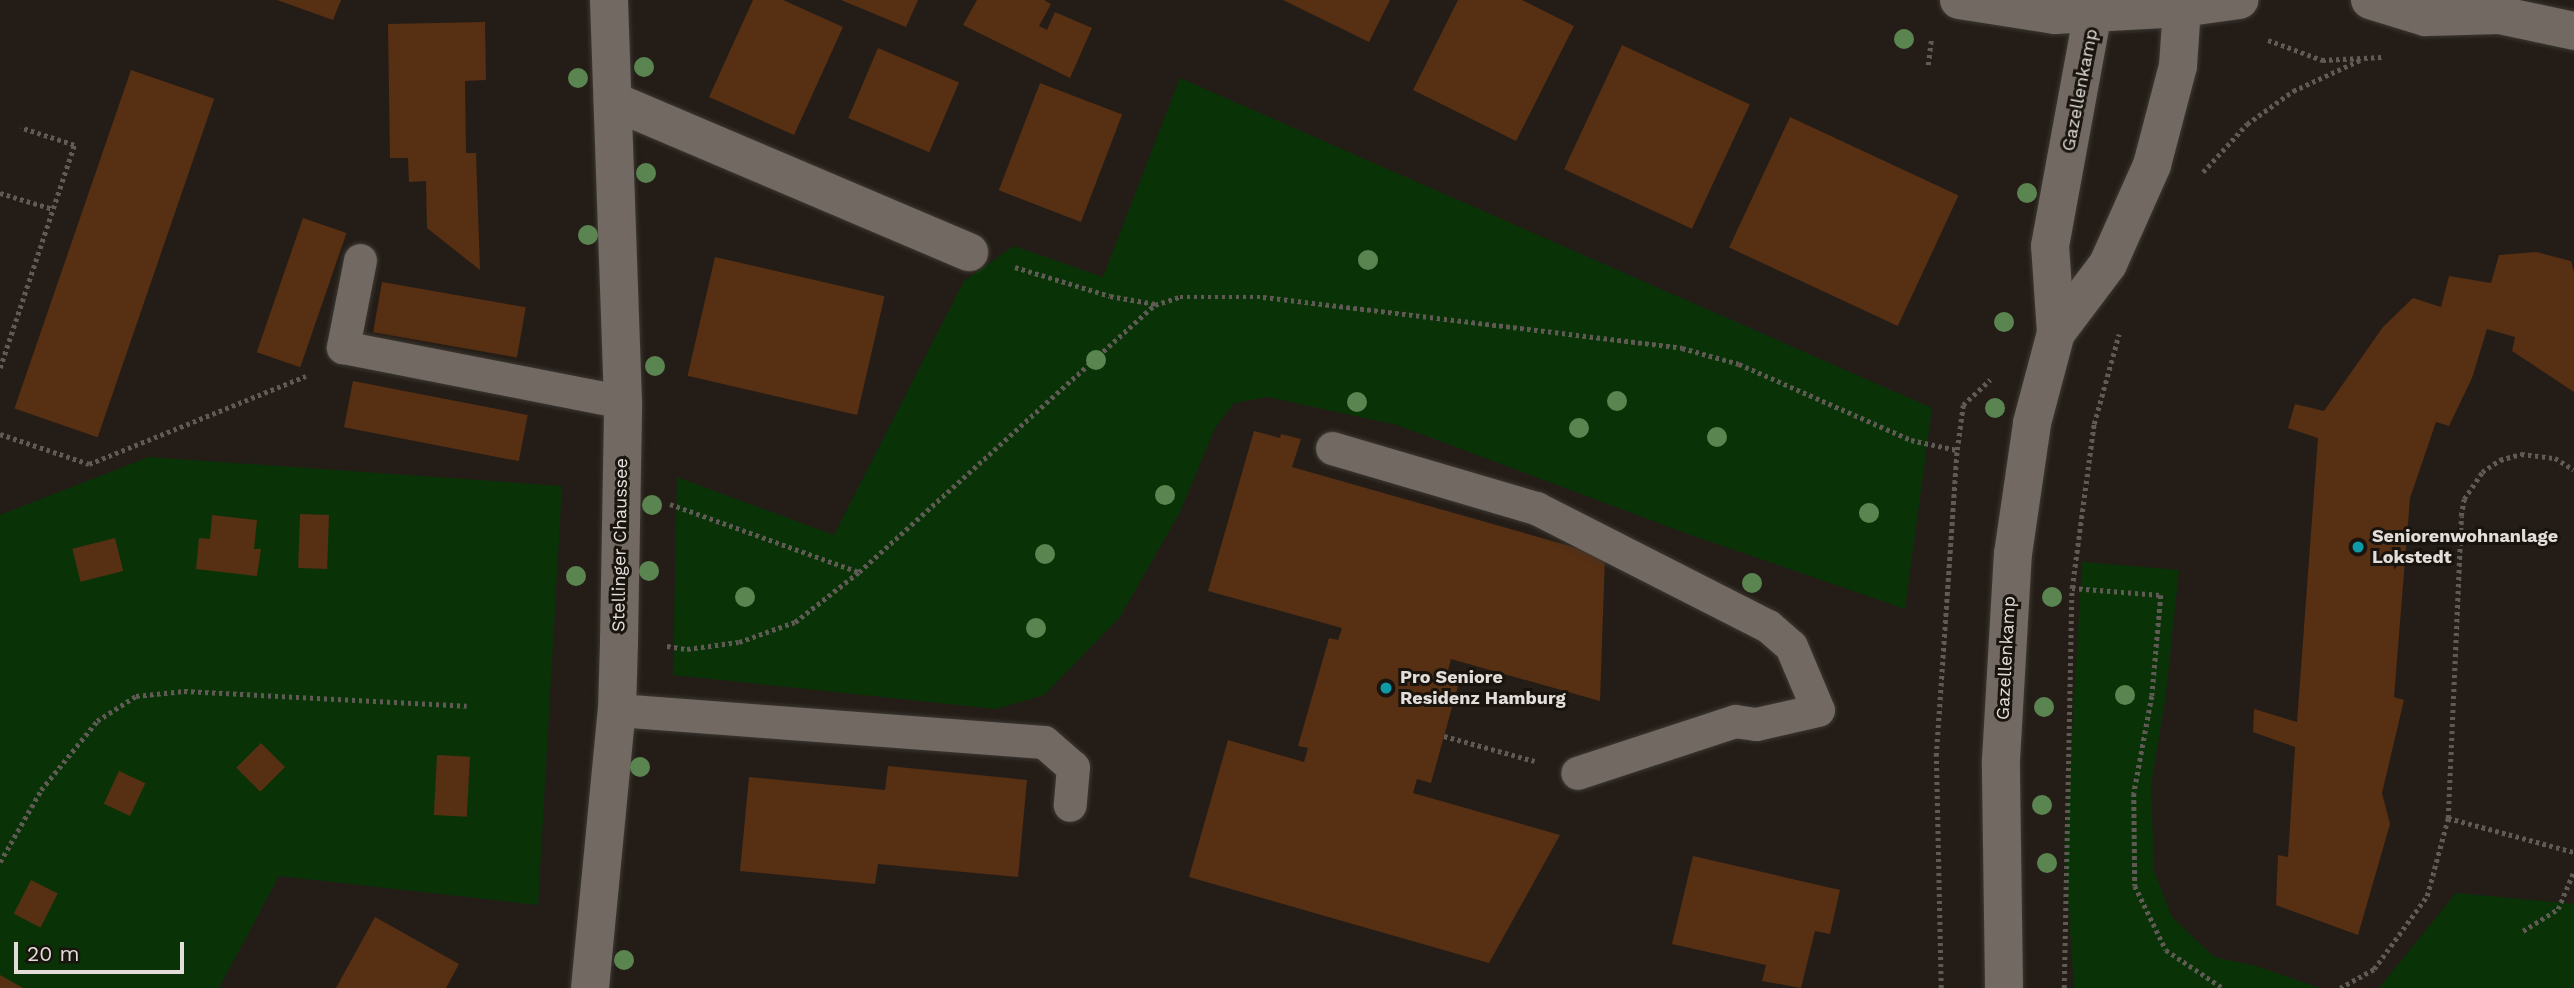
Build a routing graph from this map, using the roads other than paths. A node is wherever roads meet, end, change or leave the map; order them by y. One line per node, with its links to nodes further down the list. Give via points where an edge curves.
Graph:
1 (609, 0): 8 (street, Stellinger Chaussee)
2 (1959, 0): 6 (street, via 2054,15)
3 (2239, 0): 5 (street)
4 (2370, 0): 7 (street, via 2425,16 2499,15)
5 (2177, 4): 6 (street); 11 (street, Gazellenkamp, via 2178,66 2152,165 2108,264)
6 (2095, 7): 11 (street, Gazellenkamp, via 2050,246)
7 (2574, 31)
8 (612, 101): 9 (street); 12 (street, Stellinger Chaussee)
9 (969, 252)
10 (360, 260): 12 (lane, via 343,347)
11 (2056, 333): 18 (street, Gazellenkamp, via 2030,435 2007,628 2001,760)
12 (623, 402): 14 (street, Stellinger Chaussee)
13 (1332, 448): 15 (lane, via 1535,508 1768,626 1791,646 1818,710 1756,724 1735,721)
14 (617, 710): 16 (lane, via 1044,743 1073,767); 17 (street, Stellinger Chaussee)
15 (1577, 773)
16 (1070, 804)
17 (590, 988)
18 (2004, 988)

